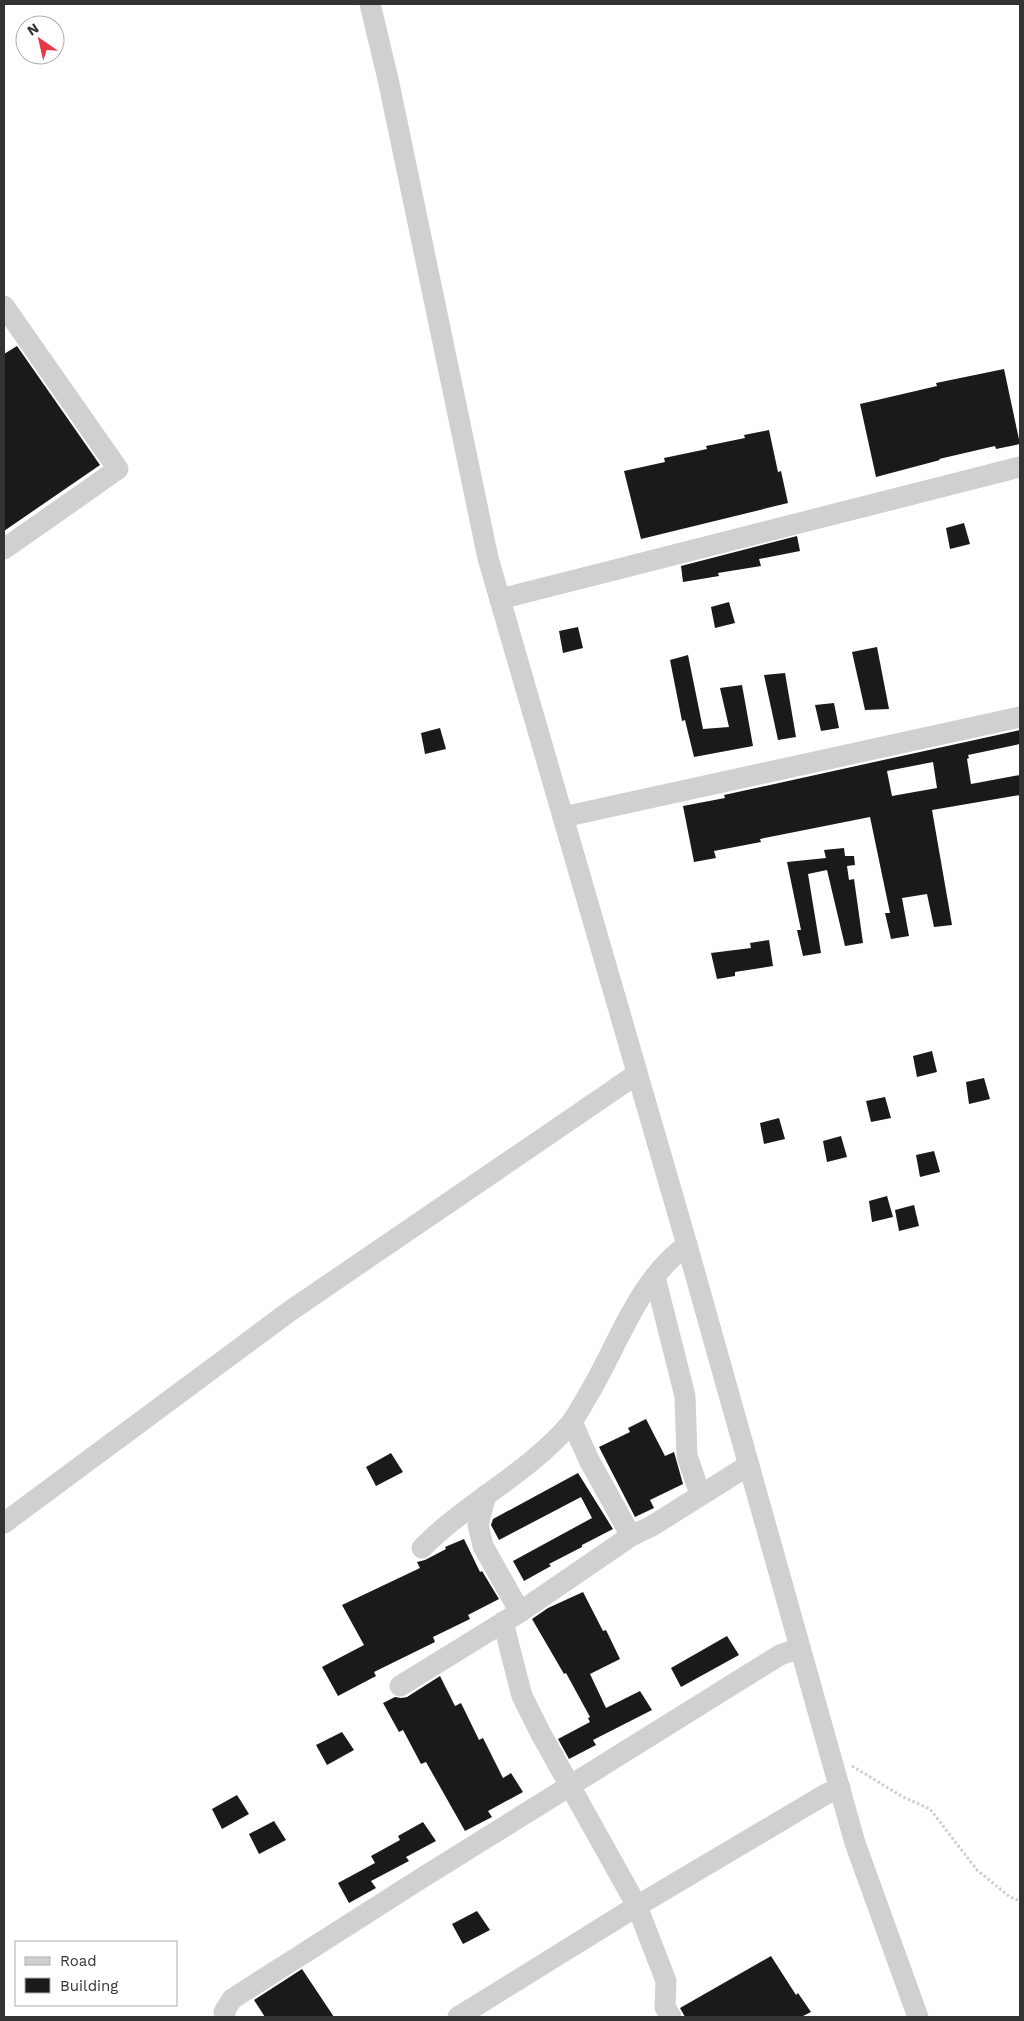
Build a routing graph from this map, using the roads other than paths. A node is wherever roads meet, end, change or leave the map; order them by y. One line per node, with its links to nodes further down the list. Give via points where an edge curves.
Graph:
1 (370, 4): 5 (street, via 488,558)
2 (7, 318): 4 (street, via 118,469)
3 (1020, 467): 5 (street)
4 (4, 549)
5 (500, 599): 7 (street)
6 (1020, 717): 7 (street)
7 (563, 817): 8 (street)
8 (637, 1074): 9 (street); 15 (street, via 290,1311)
9 (686, 1245): 10 (street); 12 (street)
10 (655, 1277): 11 (street, via 630,1313); 13 (street, via 685,1396 687,1456)
11 (572, 1422): 14 (street, via 547,1448); 16 (street)
12 (749, 1465): 13 (street); 19 (street)
13 (700, 1494): 16 (street)
14 (486, 1495): 17 (street); 18 (street, via 478,1525 483,1546)
15 (4, 1523)
16 (631, 1536): 18 (street)
17 (422, 1548)
18 (512, 1617): 20 (street); 21 (street, via 522,1696)
19 (800, 1648): 21 (street, via 780,1655); 22 (street)
20 (400, 1686)
21 (571, 1786): 23 (street); 24 (street, via 232,1999)
22 (840, 1788): 23 (street); 27 (street, via 855,1843)
23 (637, 1906): 25 (street); 26 (street, via 666,1981 666,2007)
24 (221, 2015)
25 (458, 2017)
26 (672, 2017)
27 (918, 2017)

